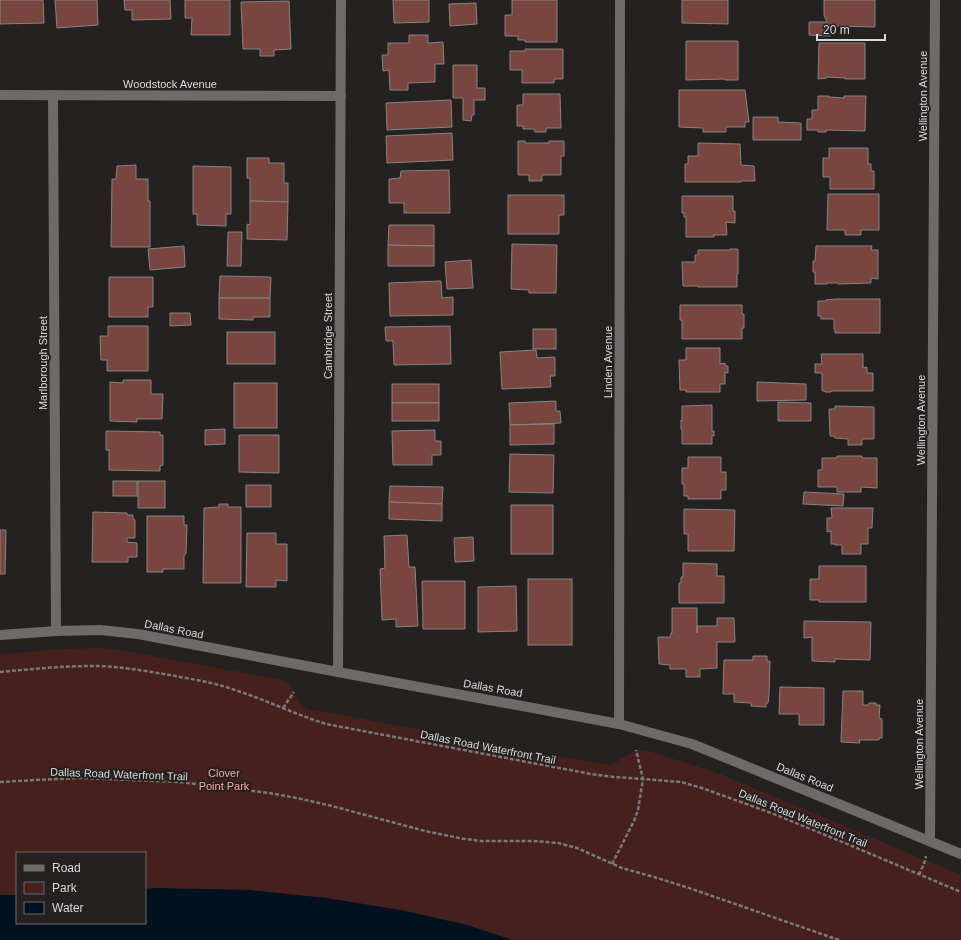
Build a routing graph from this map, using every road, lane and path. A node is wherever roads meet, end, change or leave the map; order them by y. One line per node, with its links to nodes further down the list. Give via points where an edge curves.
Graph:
1 (341, 0): 6 (street, Cambridge Street)
2 (620, 0): 13 (street, Linden Avenue)
3 (936, 0): 17 (street, Wellington Avenue)
4 (0, 95): 5 (street, Woodstock Avenue)
5 (53, 95): 6 (street, Woodstock Avenue); 7 (street, Marlborough Street)
6 (341, 96): 10 (street, Cambridge Street)
7 (56, 631): 8 (street, Dallas Road); 10 (street, Dallas Road, via 100,630 138,634)
8 (0, 635)
9 (0, 672): 12 (path, Dallas Road Waterfront Trail, via 69,666 120,667 230,688)
10 (338, 672): 13 (street, Dallas Road)
11 (294, 692): 12 (path)
12 (283, 708): 15 (path, Dallas Road Waterfront Trail, via 326,724 359,731 591,774)
13 (619, 724): 17 (street, Dallas Road, via 692,744)
14 (636, 750): 15 (path)
15 (643, 779): 19 (path, via 638,810); 20 (path, Dallas Road Waterfront Trail, via 681,782 725,795)
16 (0, 782): 19 (path, Dallas Road Waterfront Trail, via 80,778 156,781 269,793 458,838 558,843 577,848)
17 (930, 841): 18 (street, Dallas Road)
18 (961, 854)
19 (612, 865): 21 (path, Dallas Road Waterfront Trail, via 692,888)
20 (961, 892)
21 (839, 940)

